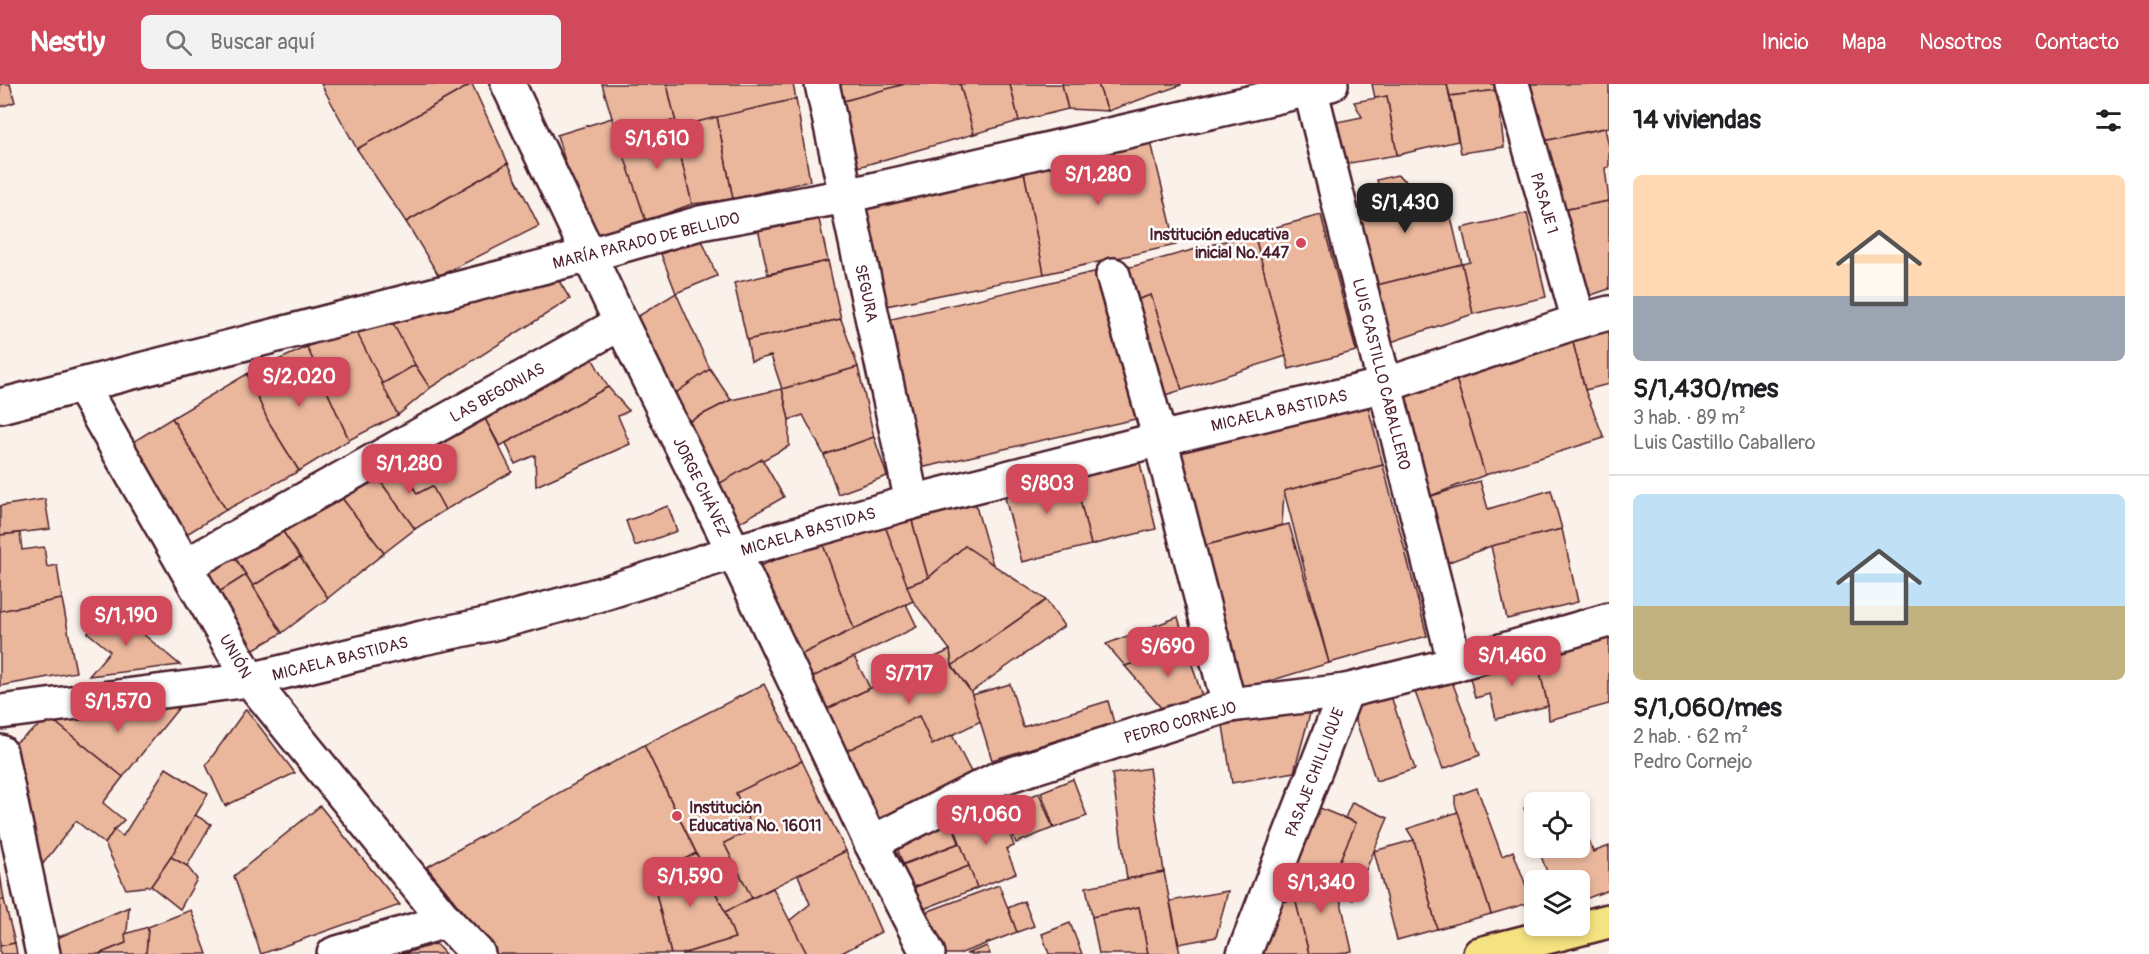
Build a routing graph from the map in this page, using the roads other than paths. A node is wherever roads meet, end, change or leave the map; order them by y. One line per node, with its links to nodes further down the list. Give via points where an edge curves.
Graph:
1 (508, 84): 6 (street, JORGE CHÁVEZ)
2 (822, 84): 5 (street, SEGURA)
3 (1512, 84): 8 (street, PASAJE 1)
4 (1317, 86): 5 (street, MARÍA PARADO DE BELLIDO); 11 (street, LUIS CASTILLO CABALLERO)
5 (846, 196): 6 (street, MARÍA PARADO DE BELLIDO, via 700,223); 14 (street, SEGURA)
6 (589, 255): 9 (street, JORGE CHÁVEZ); 10 (street, MARÍA PARADO DE BELLIDO)
7 (1113, 275): 13 (street)
8 (1594, 317): 11 (street, MICAELA BASTIDAS)
9 (621, 323): 15 (street, JORGE CHÁVEZ); 16 (street, LAS BEGONIAS)
10 (81, 385): 12 (street, MARÍA PARADO DE BELLIDO); 16 (street, UNIÓN)
11 (1385, 385): 13 (street, MICAELA BASTIDAS); 18 (street, LUIS CASTILLO CABALLERO)
12 (0, 406)
13 (1160, 439): 14 (street, MICAELA BASTIDAS); 21 (street)
14 (912, 502): 15 (street, MICAELA BASTIDAS)
15 (734, 552): 19 (street, MICAELA BASTIDAS, via 512,618); 24 (street, JORGE CHÁVEZ)
16 (185, 566): 19 (street, UNIÓN)
17 (1609, 620): 18 (street, PEDRO CORNEJO)
18 (1455, 664): 20 (street, PEDRO CORNEJO)
19 (250, 680): 22 (street, MICAELA BASTIDAS); 25 (street, UNIÓN)
20 (1346, 691): 21 (street, PEDRO CORNEJO); 31 (street, PASAJE CHILILIQUE)
21 (1229, 705): 24 (street, PEDRO CORNEJO, via 997,779)
22 (0, 712)
23 (0, 752): 28 (street)
24 (871, 843): 27 (street, JORGE CHÁVEZ)
25 (446, 921): 29 (street); 30 (street, UNIÓN)
26 (1609, 921): 32 (highway)
27 (920, 952)
28 (43, 954)
29 (334, 954)
30 (478, 954)
31 (1244, 954)
32 (1480, 954)

